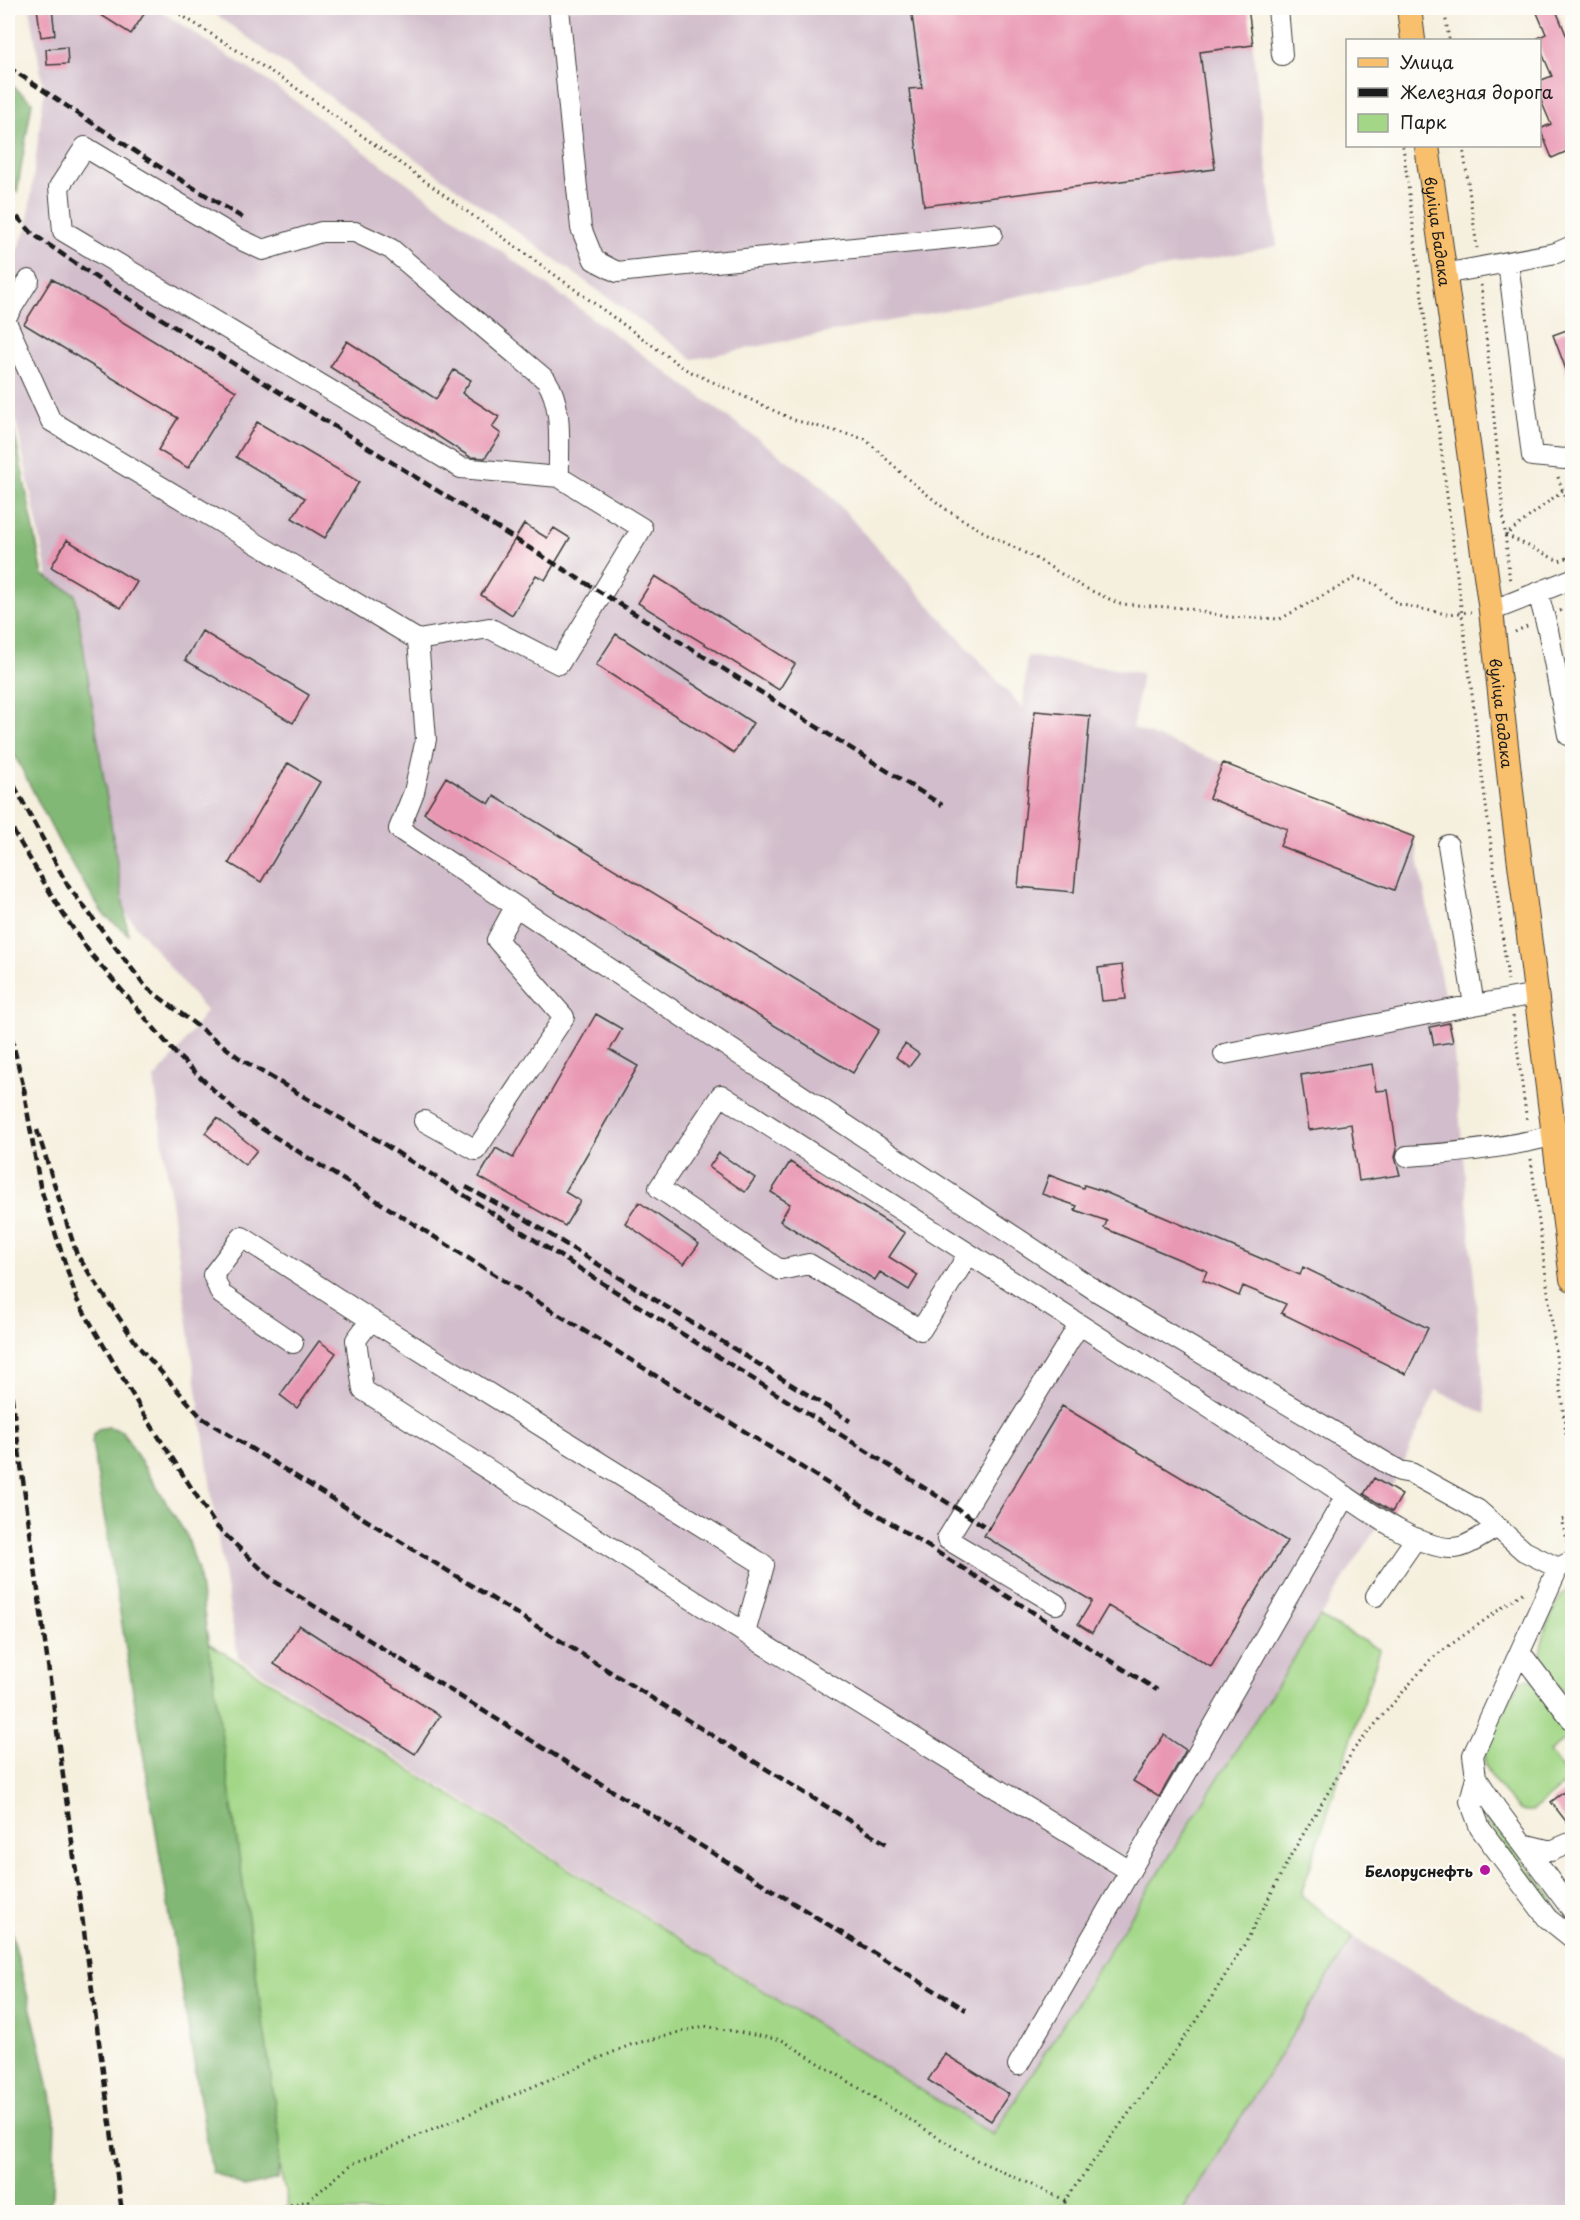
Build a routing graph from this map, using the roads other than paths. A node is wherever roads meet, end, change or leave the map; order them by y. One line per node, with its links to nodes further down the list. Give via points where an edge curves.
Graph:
1 (559, 8): 7 (street, via 582,228 594,260 617,272)
2 (1278, 8): 5 (street)
3 (1411, 8): 4 (main road)
4 (1413, 39)
5 (1282, 55)
6 (1427, 147): 10 (main road, вуліца Бадака)
7 (992, 234)
8 (1572, 246): 9 (street)
9 (1508, 262): 10 (street); 14 (street, via 1532,456)
10 (1444, 274): 18 (main road, вуліца Бадака)
11 (29, 280): 12 (street)
12 (8, 314)
13 (8, 326): 19 (street, via 51,421)
14 (1572, 458)
15 (558, 477): 15 (street, via 462,468 63,231 59,187 85,147 263,250 321,232 355,232 391,249 546,380 555,393 558,410); 19 (street, via 642,528 559,664 489,627)
16 (1572, 579): 17 (street)
17 (1538, 593): 18 (street); 20 (street)
18 (1502, 607): 23 (main road, вуліца Бадака, via 1512,800)
19 (418, 640): 22 (street, via 426,739 414,792 399,829)
20 (1568, 735)
21 (1448, 844): 24 (street)
22 (515, 907): 26 (street, via 497,940 564,1017 476,1150); 35 (street, via 1098,1292 1400,1471 1411,1473 1478,1510)
23 (1537, 994): 24 (street); 27 (main road, вуліца Бадака)
24 (1474, 1005): 25 (street)
25 (1224, 1054)
26 (424, 1121)
27 (1564, 1133): 28 (street, via 1463,1153); 30 (main road, вуліца Бадака)
28 (1407, 1156)
29 (969, 1255): 29 (street, via 721,1095 659,1188 780,1270 809,1264 921,1330); 32 (street)
30 (1572, 1279)
31 (371, 1320): 33 (street, via 242,1237 213,1275 221,1294); 40 (street, via 357,1340 363,1390); 40 (street, via 765,1565)
32 (1078, 1325): 34 (street); 39 (street, via 947,1539)
33 (292, 1343)
34 (1346, 1496): 36 (street); 46 (street)
35 (1497, 1527): 36 (street, via 1460,1548); 37 (street, via 1524,1551)
36 (1416, 1538): 38 (street)
37 (1567, 1558): 41 (street)
38 (1376, 1596)
39 (1056, 1604)
40 (745, 1633): 46 (street)
41 (1520, 1652): 42 (street); 43 (street, via 1473,1755)
42 (1572, 1720)
43 (1476, 1777): 45 (street); 48 (street, via 1470,1801 1480,1828 1547,1918)
44 (1572, 1842): 45 (street, via 1551,1851)
45 (1523, 1844): 47 (street)
46 (1130, 1871): 49 (street)
47 (1572, 1910)
48 (1572, 1938)
49 (1017, 2065)

